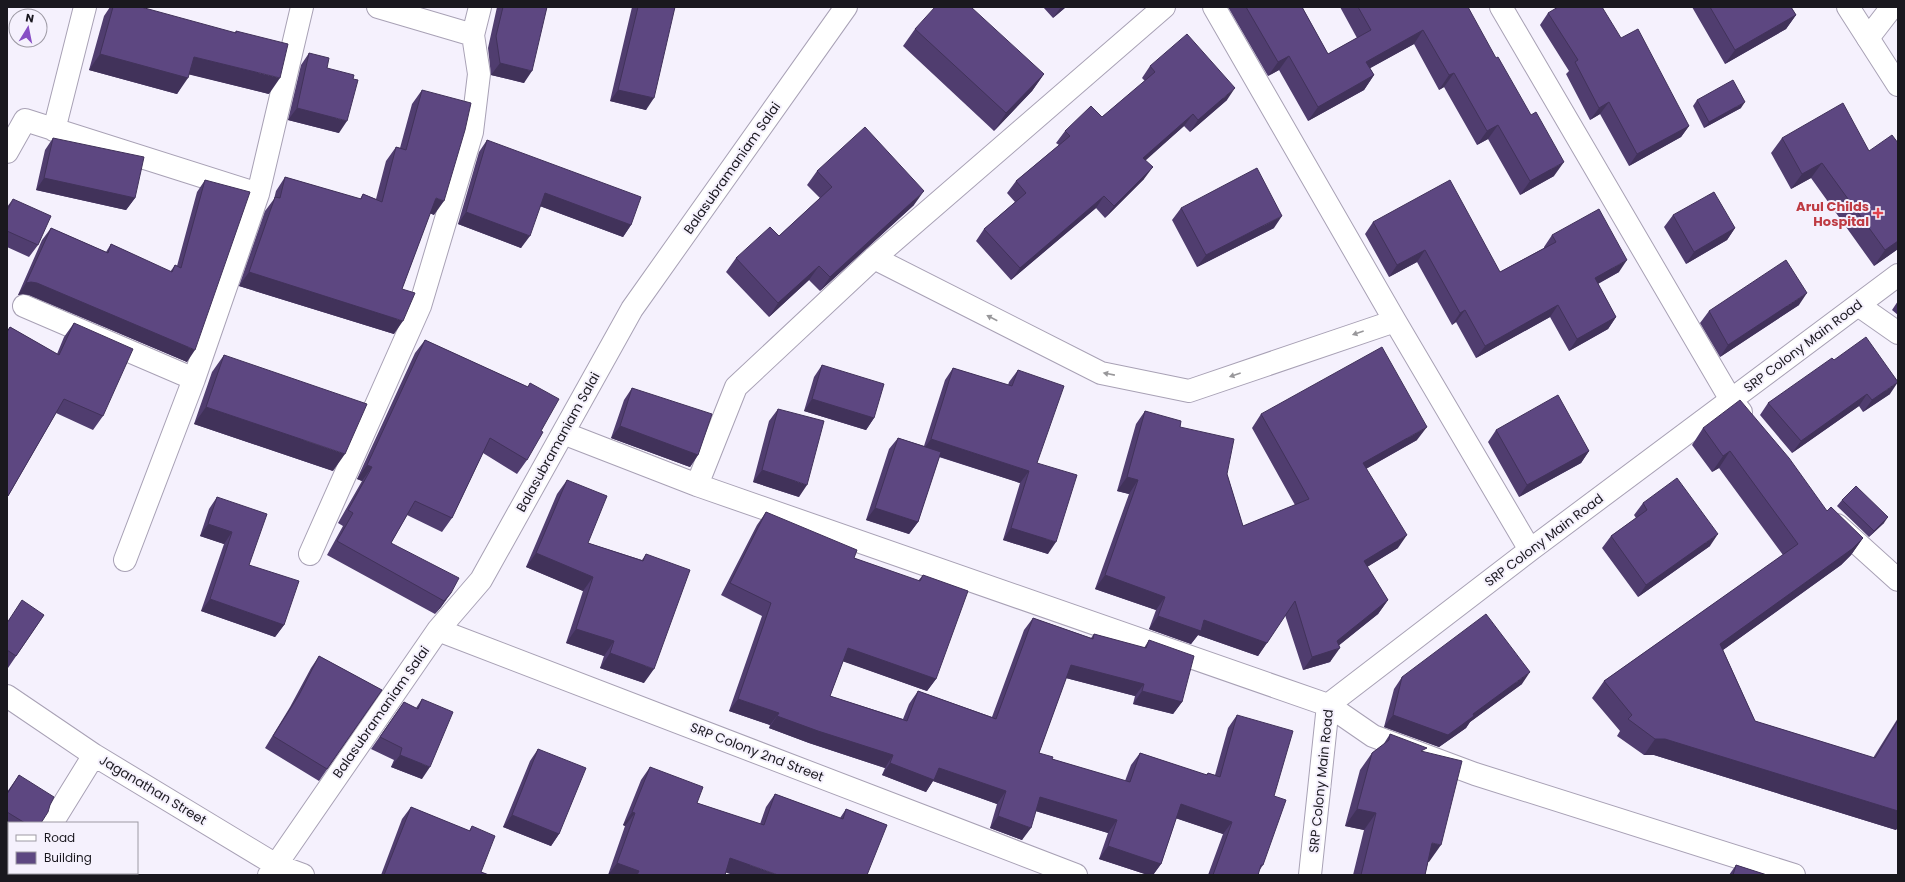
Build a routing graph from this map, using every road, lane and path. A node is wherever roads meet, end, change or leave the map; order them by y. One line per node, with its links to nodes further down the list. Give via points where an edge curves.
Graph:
1 (85, 7): 15 (street)
2 (302, 7): 17 (street)
3 (378, 7): 11 (street)
4 (480, 7): 11 (street)
5 (846, 7): 27 (street, Balasubramaniam Salai, via 632,309)
6 (1164, 7): 18 (street)
7 (1214, 7): 22 (street)
8 (1501, 7): 25 (street)
9 (1848, 7): 12 (street)
10 (1892, 7): 12 (street)
11 (473, 35): 31 (street, via 479,74 472,132 420,306)
12 (1868, 38): 13 (street)
13 (1898, 86)
14 (16, 118): 15 (street); 16 (street)
15 (54, 130): 17 (street)
16 (7, 152)
17 (258, 194): 24 (street)
18 (874, 258): 22 (street, one-way to 18, via 1189,390 1101,373); 28 (street, via 736,388)
19 (1898, 275): 20 (street, SRP Colony Main Road)
20 (1858, 305): 23 (street); 25 (street, SRP Colony Main Road)
21 (24, 306): 24 (street)
22 (1395, 320): 30 (street)
23 (1898, 333)
24 (194, 379): 32 (street)
25 (1731, 400): 26 (street); 30 (street, SRP Colony Main Road)
26 (1756, 430)
27 (563, 433): 28 (street); 34 (street, Balasubramaniam Salai, via 481,580)
28 (697, 485): 36 (street)
29 (1822, 507): 33 (street, via 1837,525)
30 (1530, 550): 36 (street, SRP Colony Main Road)
31 (310, 554)
32 (125, 560)
33 (1898, 580)
34 (438, 630): 39 (street, Balasubramaniam Salai); 41 (street, SRP Colony 2nd Street)
35 (7, 696): 37 (street, Jaganathan Street)
36 (1328, 704): 42 (street, SRP Colony Main Road); 43 (street, via 1373,736 1475,774)
37 (94, 754): 38 (street); 39 (street, Jaganathan Street)
38 (53, 822)
39 (272, 870): 40 (street, Jaganathan Street)
40 (304, 875)
41 (1076, 875)
42 (1310, 875)
43 (1794, 875)

